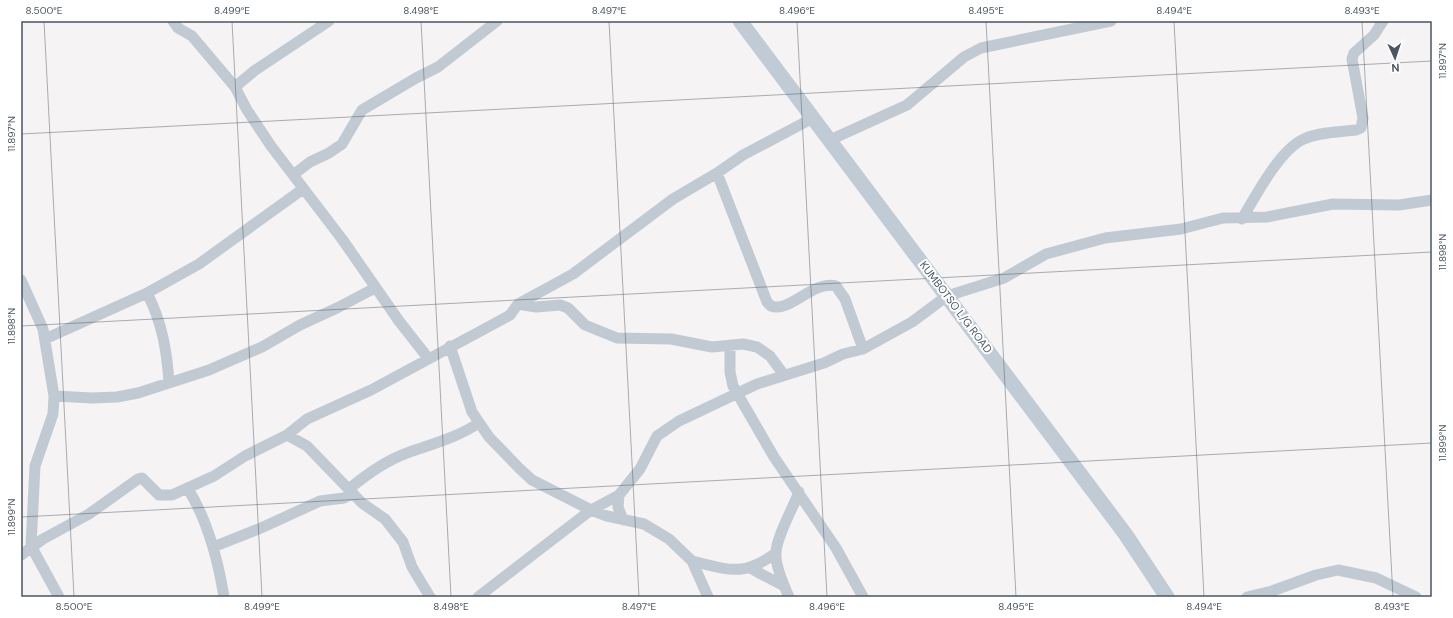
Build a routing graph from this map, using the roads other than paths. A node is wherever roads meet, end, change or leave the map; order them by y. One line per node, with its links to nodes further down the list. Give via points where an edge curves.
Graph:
1 (173, 21): 7 (street, via 178,28 192,36)
2 (329, 21): 7 (street, via 254,71)
3 (497, 21): 11 (street, via 438,67 362,110 342,144)
4 (740, 21): 8 (main road, KUMBOTSO L/G ROAD)
5 (1114, 21): 9 (street, via 981,48 964,57 907,106)
6 (1383, 21): 14 (street, via 1374,35 1354,53 1352,59 1363,118 1361,128 1311,136 1298,142 1273,169)
7 (235, 87): 11 (street, via 247,110)
8 (813, 118): 9 (main road, KUMBOTSO L/G ROAD); 10 (street, via 743,155)
9 (830, 140): 18 (main road, KUMBOTSO L/G ROAD)
10 (717, 173): 19 (street, via 673,199 573,274); 23 (street, via 767,302 771,306 780,307 825,285 836,286 845,299)
11 (293, 175): 12 (street)
12 (303, 189): 16 (street, via 342,239); 17 (street, via 199,264)
13 (1432, 200): 14 (street, via 1400,204 1333,204 1267,217)
14 (1242, 219): 18 (street, via 1223,218 1181,229 1105,238 1073,246 1046,254 1004,278)
15 (21, 280): 20 (street, via 43,329)
16 (375, 288): 24 (street); 26 (street, via 227,364)
17 (147, 293): 20 (street); 26 (street, via 161,324 168,359)
18 (947, 296): 23 (street, via 912,322); 51 (main road, KUMBOTSO L/G ROAD, via 1126,535)
19 (518, 304): 21 (street, via 536,307 560,305 568,308 585,325 617,338 671,339 712,347); 22 (street, via 510,315)
20 (44, 339): 28 (street)
21 (730, 345): 25 (street, via 757,347 770,356); 27 (street, via 731,380)
22 (450, 346): 24 (street); 29 (street, via 472,412)
23 (863, 348): 25 (street)
24 (428, 358): 30 (street, via 371,390 307,419)
25 (784, 375): 27 (street)
26 (169, 383): 28 (street, via 117,397)
27 (738, 393): 33 (street, via 774,457); 34 (street, via 697,411 657,436 640,469)
28 (54, 396): 37 (street, via 53,414 35,466)
29 (479, 423): 32 (street, via 452,439 406,453 384,464); 35 (street, via 489,437 532,480)
30 (287, 435): 31 (street); 32 (street, via 307,446)
31 (188, 489): 37 (street, via 172,495 158,495 142,478 138,479 89,514); 38 (street)
32 (351, 491): 38 (street, via 344,498 320,501 261,528); 46 (street, via 362,503 385,519 403,542 412,567)
33 (799, 492): 39 (street); 50 (street, via 836,548)
34 (619, 495): 35 (street); 36 (street, via 618,507)
35 (591, 510): 36 (street); 47 (street)
36 (623, 520): 41 (street, via 644,524 669,538)
37 (31, 546): 40 (street); 44 (street)
38 (213, 546): 45 (street)
39 (776, 553): 42 (street, via 760,565); 43 (street)
40 (21, 555)
41 (692, 561): 42 (street, via 733,570); 48 (street)
42 (750, 568): 43 (street)
43 (784, 586): 49 (street)
44 (60, 597)
45 (224, 597)
46 (430, 597)
47 (478, 597)
48 (708, 597)
49 (789, 597)
50 (863, 597)
51 (1164, 597)
52 (1247, 597): 53 (street, via 1338,570 1376,578)
53 (1416, 597)

